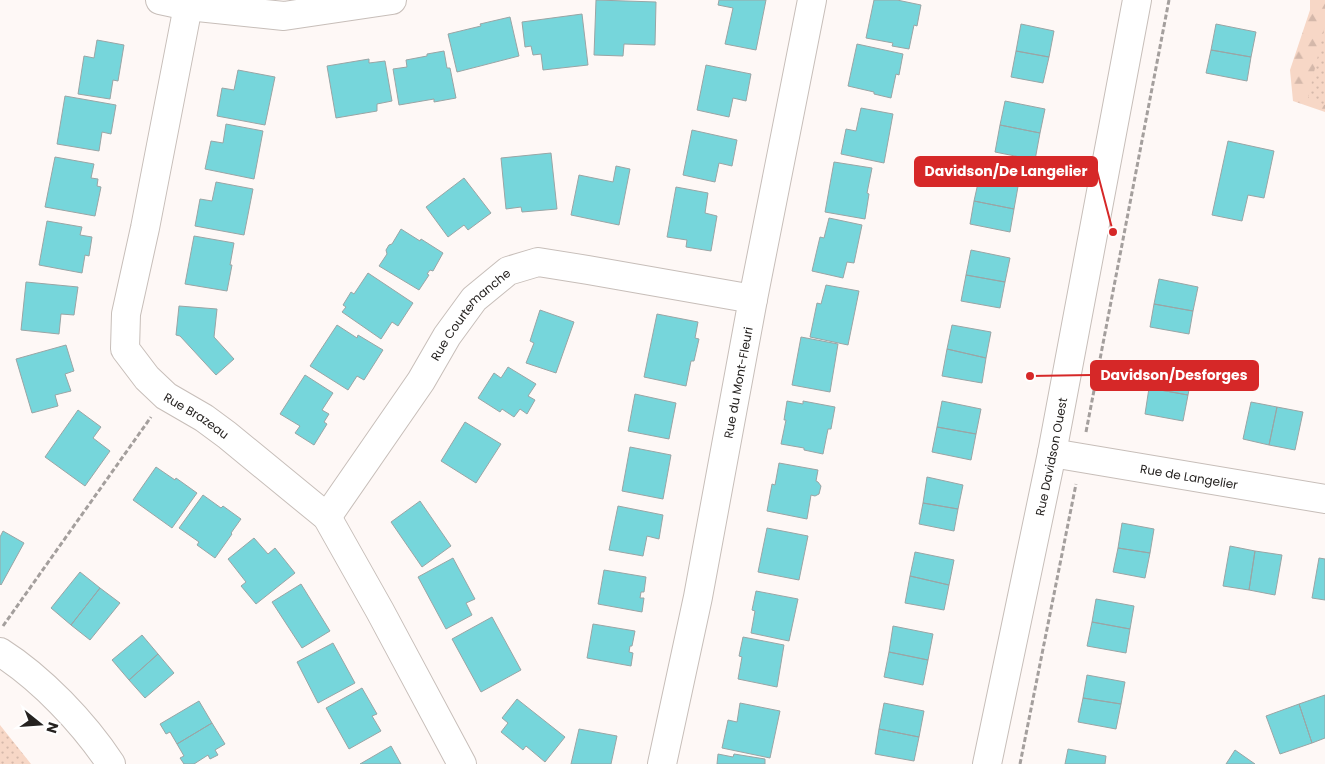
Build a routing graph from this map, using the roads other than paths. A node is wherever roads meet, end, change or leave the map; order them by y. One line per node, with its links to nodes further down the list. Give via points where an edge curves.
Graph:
1 (160, 0): 5 (street)
2 (392, 0): 5 (street, via 284,16)
3 (812, 0): 6 (street, Rue du Mont-Fleuri)
4 (1137, 0): 7 (street, Rue Davidson Ouest)
5 (188, 6): 9 (street, Rue Brazeau, via 126,314 126,349 147,378 166,396 228,435)
6 (754, 299): 9 (street, Rue Courtemanche, via 538,262 508,271 474,299); 13 (street, Rue du Mont-Fleuri, via 698,597)
7 (1052, 453): 8 (street, Rue de Langelier); 14 (street, Rue Davidson Ouest)
8 (1325, 499)
9 (327, 517): 12 (street, Rue Brazeau)
10 (0, 652): 11 (street, via 29,674 83,726)
11 (111, 764)
12 (462, 764)
13 (662, 764)
14 (987, 764)

